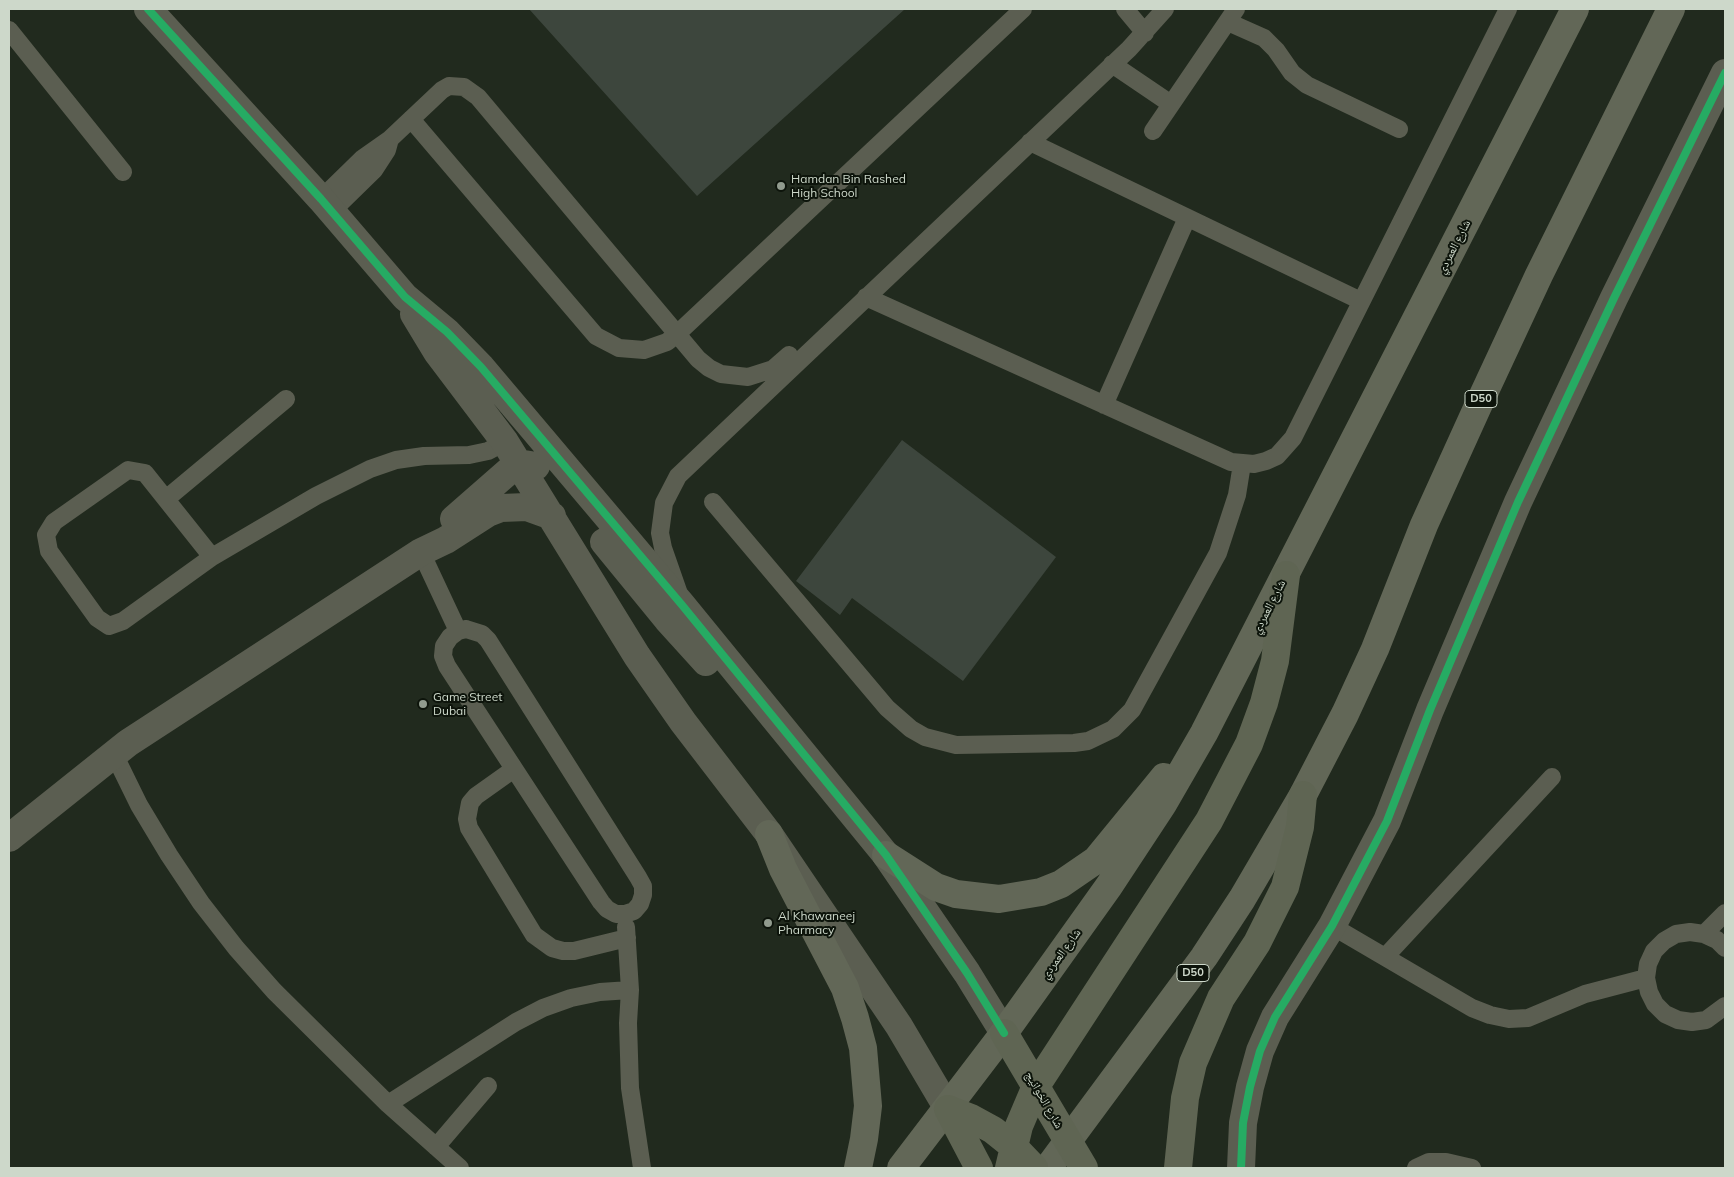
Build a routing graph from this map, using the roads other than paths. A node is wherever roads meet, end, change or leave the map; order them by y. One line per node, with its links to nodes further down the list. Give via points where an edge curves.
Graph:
1 (148, 9): 19 (street)
2 (1022, 9): 25 (lane)
3 (1124, 9): 10 (lane)
4 (1165, 9): 10 (lane)
5 (1508, 9): 23 (lane)
6 (1575, 9): 35 (main road, شارع العمردي)
7 (1671, 9): 43 (main road, D50, via 1539,275 1424,525 1375,649)
8 (1232, 15): 13 (lane); 15 (lane, via 1264,38 1292,73 1307,85)
9 (9, 30): 18 (lane)
10 (1145, 33): 11 (lane)
11 (1112, 64): 13 (lane); 17 (lane)
12 (1722, 84): 49 (street, via 1565,400 1473,606 1387,821)
13 (1172, 104): 16 (lane)
14 (411, 119): 19 (lane, via 390,139 374,170); 25 (lane, via 596,336 619,348 644,350 656,347); 25 (lane, via 449,86 464,86 472,91)
15 (1399, 129)
16 (1153, 131)
17 (1030, 142): 20 (lane); 22 (lane)
18 (124, 172)
19 (326, 205): 21 (street)
20 (1187, 218): 23 (lane); 27 (lane)
21 (405, 297): 28 (street, via 437,352); 36 (street, via 447,332 481,367)
22 (866, 297): 24 (lane); 27 (lane)
23 (1361, 301): 29 (lane, via 1286,448 1266,461)
24 (836, 326): 25 (lane, via 803,343 773,368 748,377 721,374 709,368); 36 (lane, via 688,465 670,489 664,503 660,533)
25 (677, 334)
26 (286, 399): 30 (lane)
27 (1104, 405): 29 (lane)
28 (511, 453): 32 (street); 33 (street, via 461,512); 34 (lane, via 488,451 396,460 370,469 308,500); 42 (street, via 541,467 551,476 667,619 737,696)
29 (1242, 464): 31 (lane, via 1235,502 1218,553 1132,710 1113,729 1074,743 956,746 925,737 911,729 887,708)
30 (166, 499): 34 (lane); 34 (lane, via 145,473 128,470 54,522 46,535 49,551 97,618 109,626 123,621)
31 (713, 502)
32 (552, 516): 33 (street, via 527,507 501,508); 44 (street, via 637,656)
33 (421, 552): 37 (lane); 39 (street)
34 (212, 557)
35 (1286, 575): 38 (main road, شارع العمردي); 59 (highway, via 1275,660 1264,703 1230,783 1209,821)
36 (682, 605): 42 (street)
37 (458, 631): 40 (lane, via 444,646 447,666); 48 (lane, via 474,630 488,640 638,877 643,886 640,904)
38 (1204, 733): 46 (main road, via 1156,785 1096,860 1061,884 1041,892 999,899 956,894 936,887); 57 (main road, شارع العمردي, via 1163,804 1109,886)
39 (114, 754): 45 (street); 60 (lane, via 139,806 169,855 236,948 274,991)
40 (514, 769): 48 (lane, via 601,902 616,914); 51 (lane, via 476,796 470,803 467,820 534,936 563,951)
41 (1552, 776): 53 (lane)
42 (833, 789): 46 (street)
43 (1303, 795): 62 (main road, D50, via 1204,957); 73 (highway, via 1300,827 1285,888 1257,944 1221,998 1194,1063 1185,1098)
44 (769, 834): 61 (street, via 899,1026); 67 (main road, via 783,869 845,988 863,1048 868,1106)
45 (9, 838)
46 (886, 855): 57 (street)
47 (1725, 913): 50 (lane)
48 (625, 914): 51 (lane)
49 (1332, 926): 53 (lane); 74 (street, via 1275,1018 1260,1052 1243,1123)
50 (1704, 934): 52 (lane); 54 (lane, via 1676,934 1664,941 1651,958)
51 (626, 938): 55 (lane)
52 (1725, 948)
53 (1386, 957): 54 (lane, via 1472,1008 1509,1019 1528,1018 1585,994)
54 (1646, 978): 56 (lane, via 1655,1004 1678,1020 1706,1020)
55 (630, 990): 60 (lane, via 593,993 543,1008); 66 (lane, via 630,1088)
56 (1725, 1006)
57 (1004, 1033): 59 (highway, شارع الخوانيج); 61 (main road, شارع العمردي)
58 (488, 1086): 63 (lane)
59 (1036, 1086): 62 (highway, شارع الخوانيج); 64 (highway, via 1021,1119)
60 (388, 1104): 63 (lane)
61 (948, 1109): 64 (highway, via 986,1126); 68 (main road, شارع العمردي); 69 (highway)
62 (1068, 1141): 71 (main road, D50); 72 (highway, شارع الخوانيج)
63 (436, 1147): 65 (lane)
64 (1011, 1157): 70 (highway)
65 (460, 1168)
66 (642, 1168)
67 (858, 1168)
68 (901, 1168)
69 (979, 1168)
70 (1034, 1168)
71 (1048, 1168)
72 (1084, 1168)
73 (1178, 1168)
74 (1241, 1168)
75 (1416, 1168): 76 (lane, via 1429,1162)
76 (1472, 1168)

